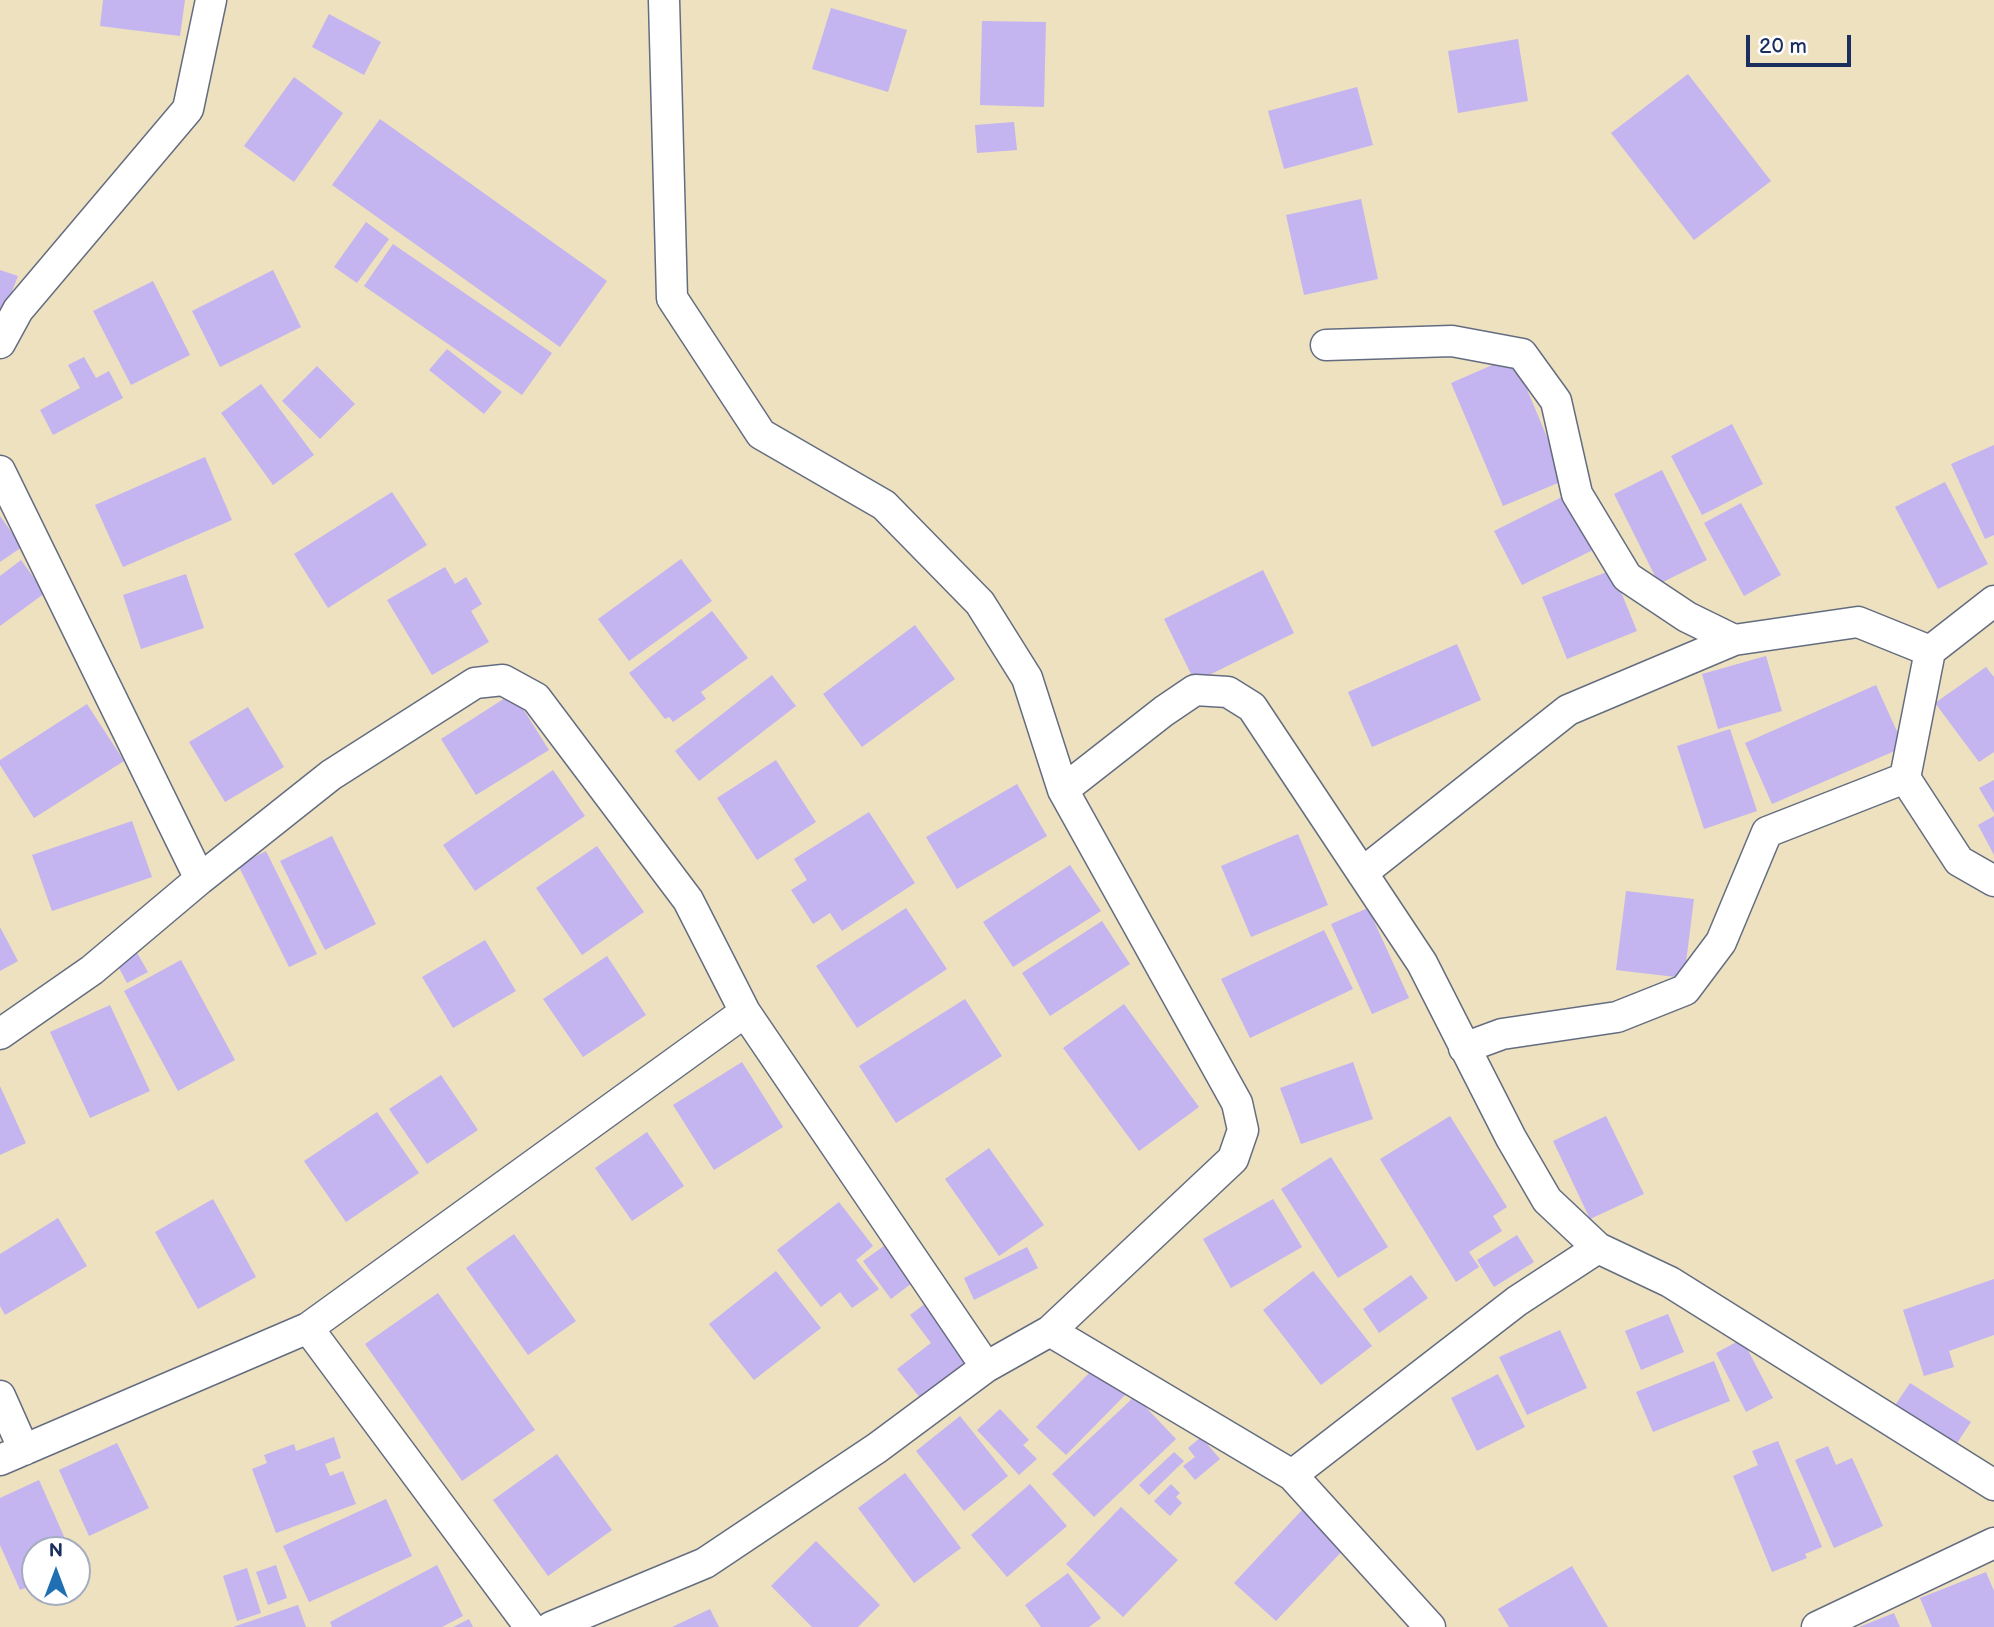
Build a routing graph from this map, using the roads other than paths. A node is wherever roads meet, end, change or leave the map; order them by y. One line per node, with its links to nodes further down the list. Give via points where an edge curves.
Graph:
1 (211, 0): 3 (street, via 188,109 18,310)
2 (664, 0): 10 (street, via 672,298 761,434 884,505 980,603 1027,678)
3 (0, 344)
4 (1325, 345): 7 (street, via 1452,341 1522,354 1556,401 1577,494 1627,577 1687,617)
5 (0, 471): 12 (street)
6 (1994, 601): 8 (street)
7 (1734, 640): 8 (street, via 1858,622); 11 (street, via 1568,710)
8 (1930, 651): 9 (street)
9 (1905, 778): 13 (street, via 1959,861); 16 (street, via 1767,832 1721,942 1685,990 1617,1017 1502,1034)
10 (1063, 790): 11 (street, via 1195,690 1228,692 1252,707); 19 (street, via 1237,1103 1243,1129 1233,1158)
11 (1362, 873): 16 (street, via 1422,963)
12 (200, 879): 14 (street, via 331,775 475,683 503,680 536,698 688,900); 15 (street, via 92,970)
13 (1994, 881)
14 (745, 1012): 18 (street); 20 (street)
15 (0, 1034)
16 (1464, 1048): 17 (street, via 1547,1200)
17 (1598, 1248): 23 (street, via 1517,1301); 24 (street, via 1670,1282)
18 (308, 1328): 22 (street); 26 (street)
19 (1049, 1331): 20 (street); 23 (street)
20 (986, 1367): 27 (street, via 877,1448 705,1563)
21 (0, 1395): 22 (street)
22 (12, 1455)
23 (1292, 1475): 28 (street)
24 (1994, 1485)
25 (1994, 1543): 29 (street)
26 (530, 1627)
27 (551, 1627)
28 (1430, 1627)
29 (1816, 1627)

